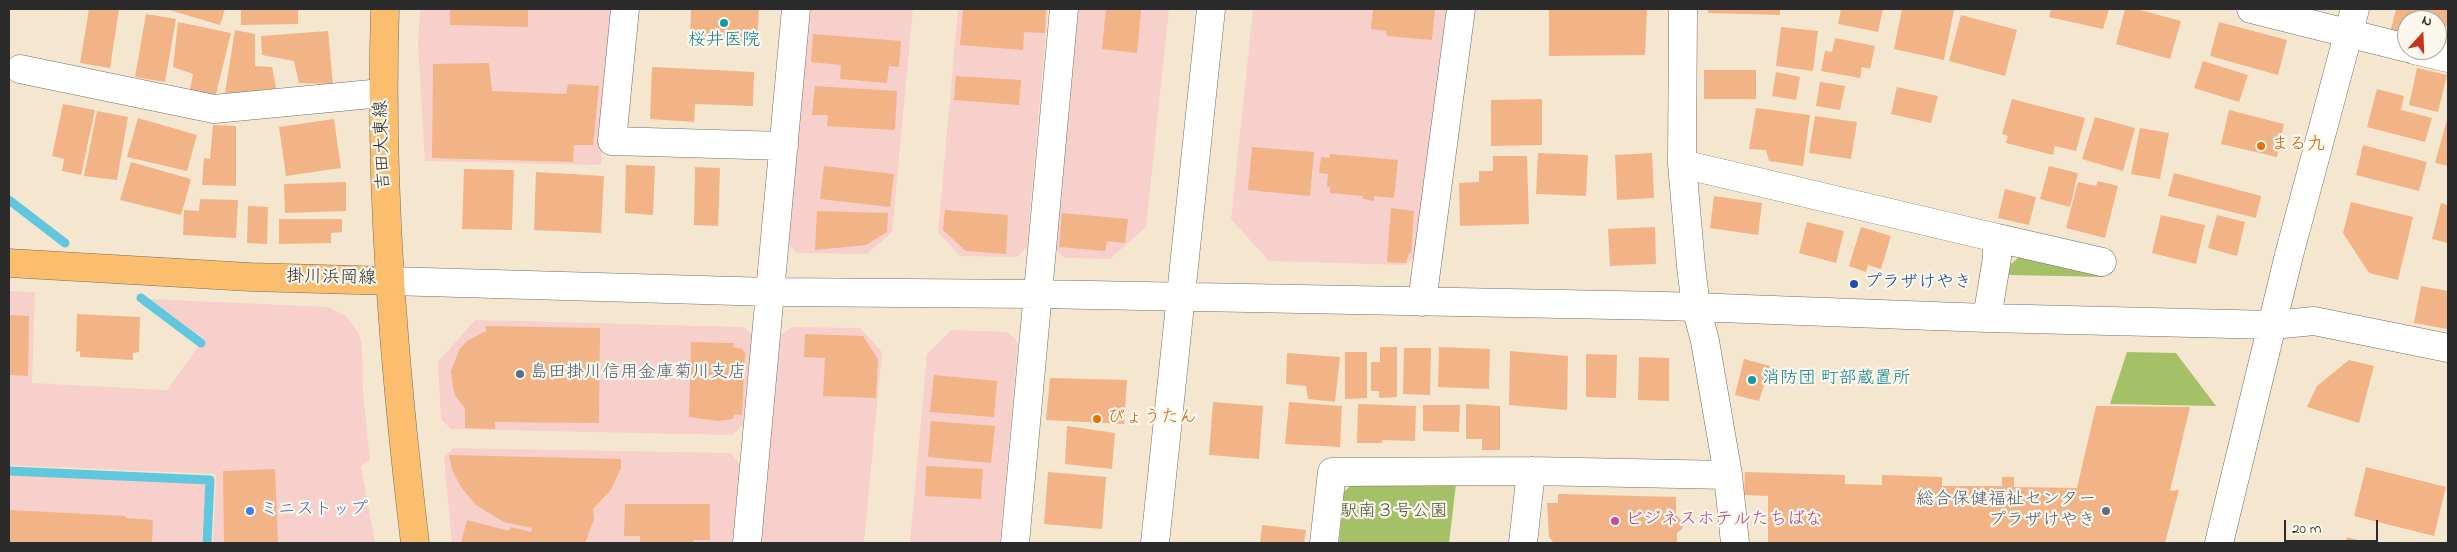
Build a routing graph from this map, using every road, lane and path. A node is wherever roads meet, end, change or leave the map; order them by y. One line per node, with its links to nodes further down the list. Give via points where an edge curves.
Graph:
1 (385, 9): 12 (main road, 吉田大東線)
2 (625, 9): 13 (street, via 612,141)
3 (796, 9): 13 (street)
4 (1064, 9): 20 (street)
5 (1211, 9): 21 (street)
6 (1461, 9): 22 (street)
7 (1683, 9): 14 (street)
8 (2251, 9): 9 (street)
9 (2352, 21): 10 (street); 25 (street)
10 (2397, 43)
11 (20, 69): 12 (street, via 214,109)
12 (382, 93): 18 (main road, 吉田大東線)
13 (784, 146): 19 (street)
14 (1682, 164): 15 (street); 23 (street)
15 (1997, 238): 16 (street); 24 (street)
16 (2102, 262)
17 (9, 263): 18 (main road, 掛川浜岡線, via 250,277)
18 (390, 281): 19 (street); 29 (main road, 掛川浜岡線, via 393,340)
19 (771, 292): 20 (street); 30 (street)
20 (1038, 294): 21 (street); 31 (street)
21 (1182, 298): 22 (street); 32 (street)
22 (1422, 302): 23 (street)
23 (1696, 307): 24 (street); 28 (street)
24 (1987, 318): 25 (street)
25 (2272, 325): 26 (street, via 2314,321); 36 (street)
26 (2448, 348)
27 (1531, 471): 28 (street); 33 (street, via 1332,472); 34 (street)
28 (1728, 475): 35 (street)
29 (415, 543)
30 (747, 543)
31 (1015, 543)
32 (1155, 543)
33 (1324, 543)
34 (1523, 543)
35 (1735, 543)
36 (2219, 543)

